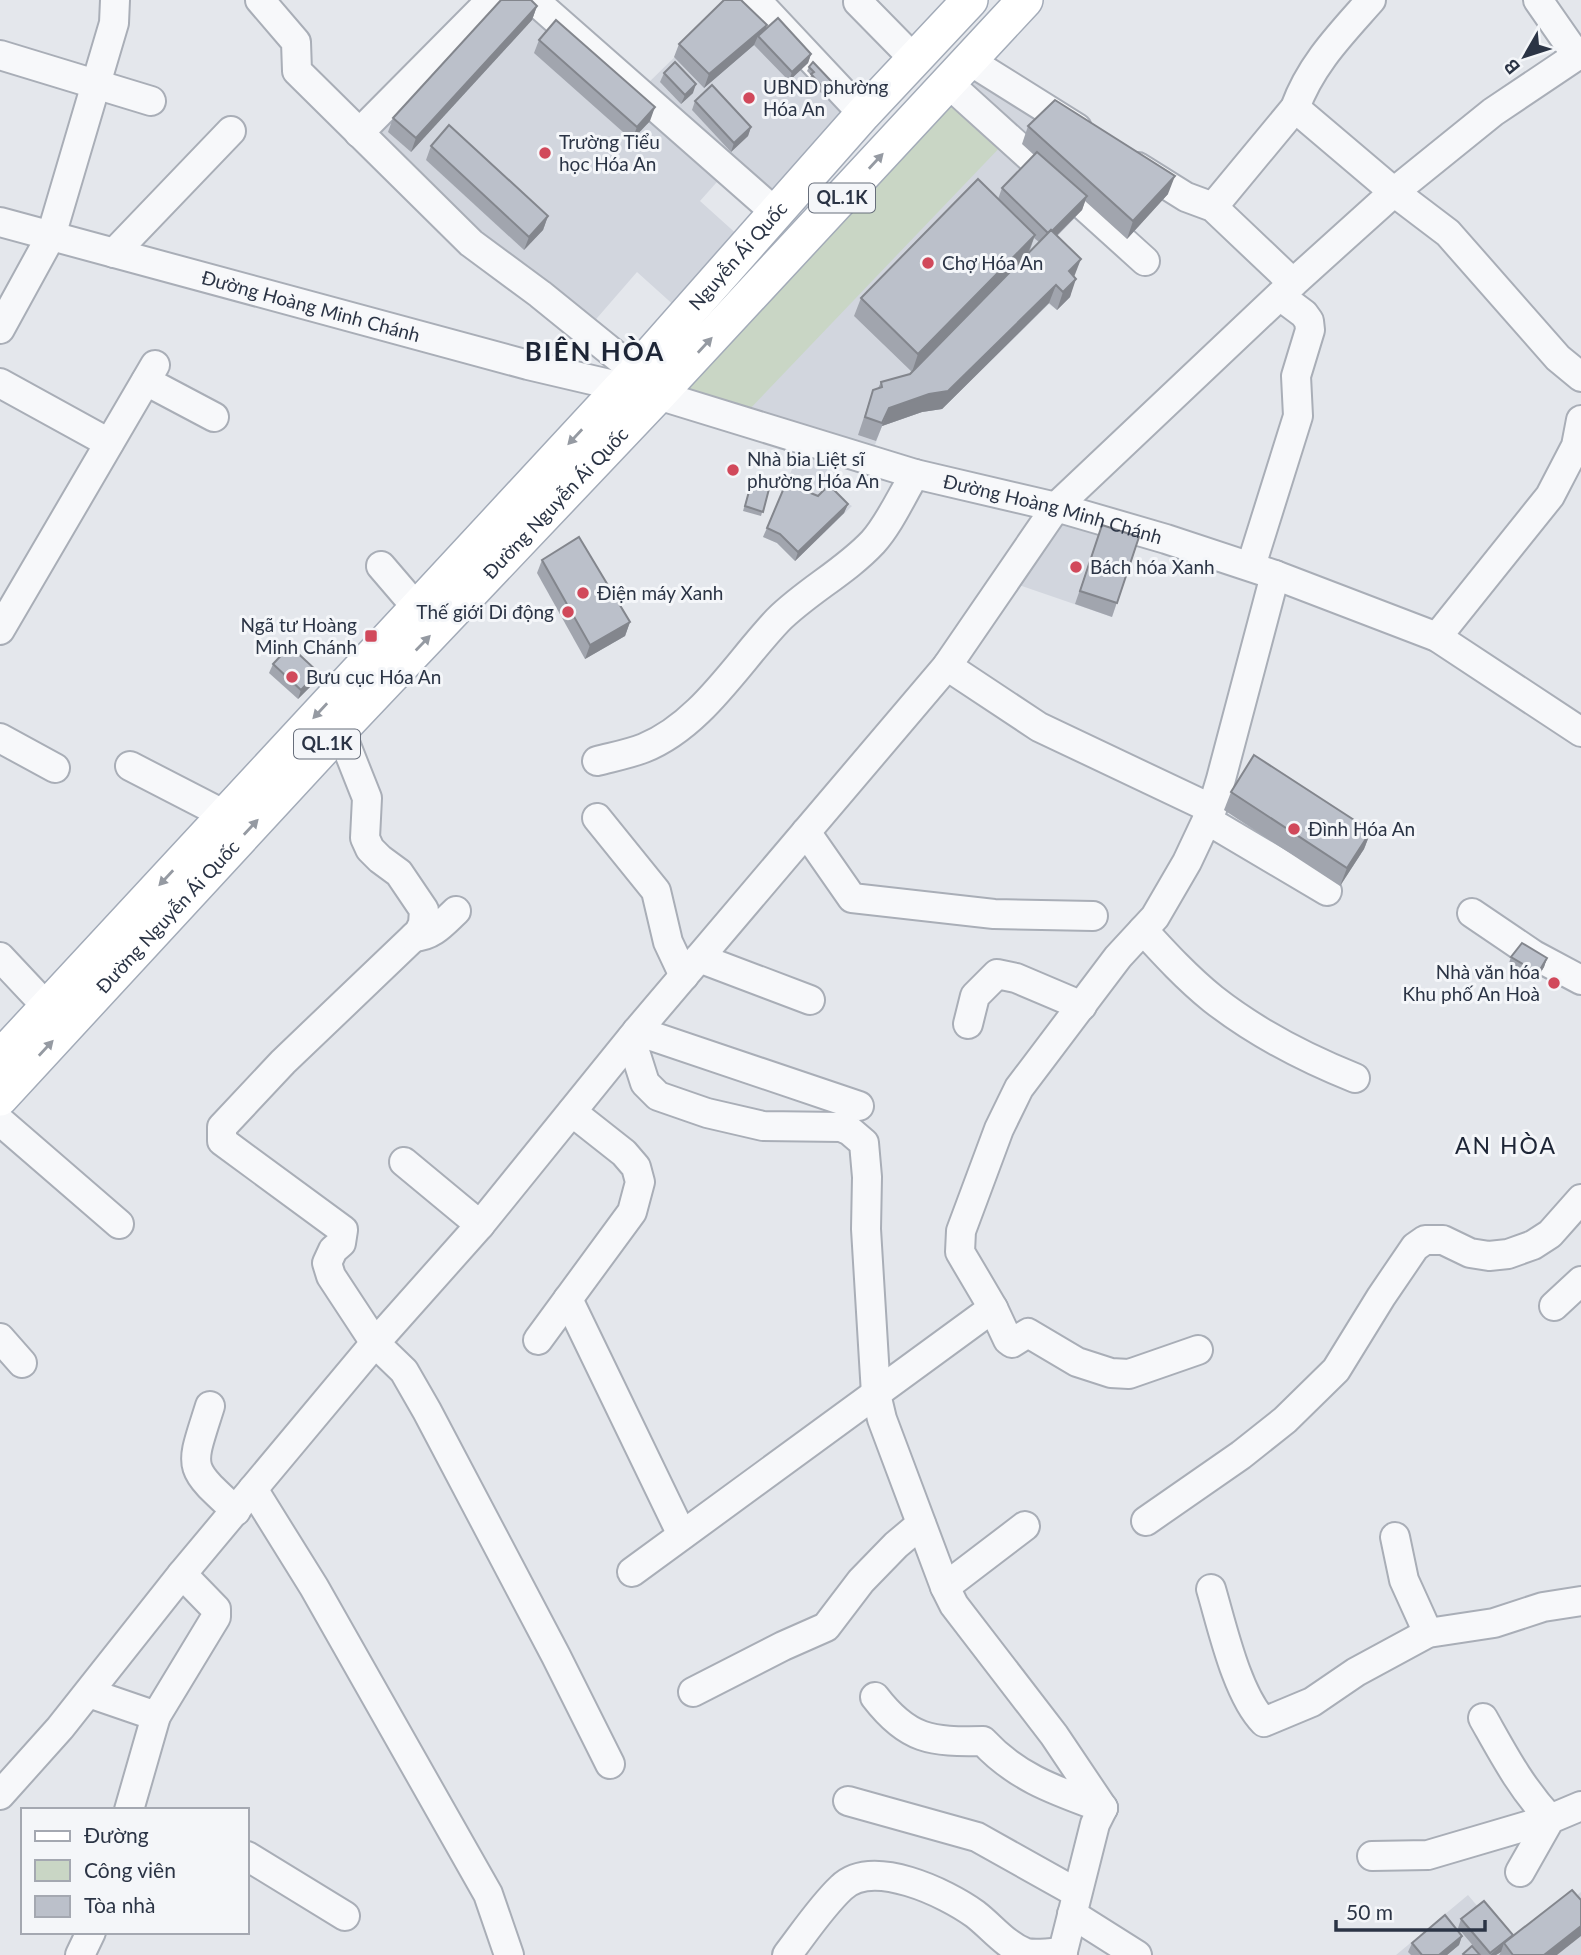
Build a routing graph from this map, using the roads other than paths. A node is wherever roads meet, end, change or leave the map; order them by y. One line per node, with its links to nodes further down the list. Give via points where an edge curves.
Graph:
1 (115, 0): 15 (street, via 114,23)
2 (260, 0): 20 (street, via 296,42 297,71)
3 (491, 0): 20 (street)
4 (534, 0): 23 (street)
5 (756, 0): 18 (street)
6 (970, 0): 13 (main road, Nguyễn Ái Quốc / QL.1K)
7 (1025, 0): 14 (main road, Đường Nguyễn Ái Quốc / QL.1K)
8 (1371, 0): 17 (street, via 1313,68)
9 (1538, 0): 12 (street)
10 (858, 2): 13 (street)
11 (0, 55): 15 (street)
12 (1579, 55): 21 (street, via 1493,112)
13 (915, 60): 18 (main road, Nguyễn Ái Quốc / QL.1K)
14 (959, 72): 22 (street, via 1106,147 1186,197); 27 (street); 32 (main road, Đường Nguyễn Ái Quốc / QL.1K, one-way to 14)
15 (96, 84): 16 (street); 25 (street)
16 (151, 101)
17 (1295, 107): 21 (street); 22 (street)
18 (863, 114): 23 (main road, Nguyễn Ái Quốc / QL.1K)
19 (231, 131): 26 (street)
20 (359, 133): 32 (street, via 471,243 540,294)
21 (1394, 192): 28 (street); 30 (street, via 1448,233 1558,358)
22 (1213, 207): 28 (street)
23 (776, 213): 32 (main road, Nguyễn Ái Quốc / QL.1K)
24 (0, 222): 25 (street, Đường Hoàng Minh Chánh)
25 (51, 236): 26 (street, Đường Hoàng Minh Chánh); 29 (street)
26 (114, 253): 32 (street, Đường Hoàng Minh Chánh, via 528,365)
27 (1145, 261)
28 (1287, 290): 37 (street); 39 (street, via 1309,321 1310,330 1296,376 1298,415)
29 (0, 328)
30 (1581, 377)
31 (0, 383): 35 (street)
32 (638, 384): 36 (street, Đường Hoàng Minh Chánh); 40 (main road, Đường Nguyễn Ái Quốc / QL.1K, one-way to 40); 44 (main road, Đường Nguyễn Ái Quốc / QL.1K, one-way to 32)
33 (214, 417): 35 (street, via 150,373)
34 (1581, 420): 42 (street, via 1576,446 1550,496)
35 (109, 443): 41 (street)
36 (915, 474): 37 (street, Đường Hoàng Minh Chánh); 47 (street, via 875,539 779,620 701,708 644,748)
37 (1056, 507): 39 (street, Đường Hoàng Minh Chánh); 43 (street)
38 (381, 566): 40 (street)
39 (1263, 571): 42 (street, Đường Hoàng Minh Chánh); 50 (street)
40 (417, 608): 51 (main road, Đường Nguyễn Ái Quốc / QL.1K, one-way to 51)
41 (0, 630)
42 (1437, 638): 45 (street, Đường Hoàng Minh Chánh)
43 (947, 666): 50 (street, via 1039,727); 53 (street)
44 (340, 730): 59 (street, via 367,798 370,849 399,873 424,910 423,924); 70 (main road, Đường Nguyễn Ái Quốc / QL.1K, one-way to 44)
45 (1581, 732)
46 (0, 738): 49 (street)
47 (597, 761)
48 (130, 766): 51 (street)
49 (55, 768)
50 (1209, 814): 54 (street); 58 (street, via 1174,884)
51 (225, 815): 65 (main road, Đường Nguyễn Ái Quốc / QL.1K, one-way to 65)
52 (597, 818): 61 (street, via 656,891 668,942)
53 (806, 832): 57 (street, via 852,898 994,914); 61 (street)
54 (1327, 891)
55 (456, 911): 59 (street, via 433,932)
56 (1472, 913): 62 (street)
57 (1093, 916)
58 (1143, 930): 64 (street); 69 (street, via 1181,971 1250,1026)
59 (414, 937): 84 (street, via 222,1127 222,1141 343,1230 341,1243 327,1263)
60 (0, 957): 65 (street)
61 (691, 967): 63 (street); 67 (street)
62 (1581, 980)
63 (810, 1000)
64 (1082, 1006): 66 (street, via 997,974 975,996); 81 (street, via 1019,1088 961,1231 961,1252)
65 (47, 1007): 68 (main road, Đường Nguyễn Ái Quốc / QL.1K)
66 (968, 1024)
67 (634, 1035): 71 (street); 72 (street); 87 (street, via 645,1083 658,1096 763,1126 841,1127 864,1143)
68 (0, 1058)
69 (1355, 1078)
70 (0, 1098)
71 (859, 1106)
72 (572, 1112): 77 (street); 79 (street, via 624,1153 636,1167 639,1182 632,1212)
73 (0, 1121): 76 (street)
74 (404, 1162): 77 (street)
75 (1581, 1199): 90 (street, via 1550,1234 1508,1254 1470,1253 1443,1240 1424,1240 1381,1297 1336,1370 1241,1455)
76 (119, 1224)
77 (480, 1225): 84 (street)
78 (1581, 1281): 80 (street)
79 (568, 1300): 83 (street); 93 (street)
80 (1554, 1306)
81 (993, 1308): 85 (street, via 1008,1340 1034,1334 1077,1362 1111,1373 1129,1374); 87 (street)
82 (0, 1338): 86 (street)
83 (538, 1340)
84 (375, 1343): 89 (street); 106 (street, via 404,1371 427,1411)
85 (1198, 1350)
86 (22, 1363)
87 (876, 1394): 91 (street); 93 (street)
88 (209, 1406): 89 (street, via 195,1466 204,1482)
89 (245, 1500): 96 (street); 121 (street, via 314,1587 488,1894)
90 (1146, 1521)
91 (921, 1524): 97 (street); 101 (street, via 861,1581 826,1627)
92 (1026, 1526): 97 (street)
93 (682, 1535): 95 (street)
94 (1395, 1536): 100 (street, via 1404,1580)
95 (632, 1572)
96 (183, 1574): 102 (street); 104 (street, via 216,1609 216,1617)
97 (945, 1587): 111 (street)
98 (1211, 1589): 100 (street, via 1231,1657 1264,1722 1312,1702)
99 (1581, 1601): 100 (street, via 1494,1623)
100 (1428, 1633)
101 (693, 1692)
102 (89, 1693): 104 (street); 107 (street)
103 (875, 1697): 111 (street, via 890,1717 910,1731 942,1742 983,1741 1001,1761 1048,1787)
104 (156, 1716): 110 (street)
105 (1483, 1718): 112 (street, via 1509,1767)
106 (610, 1764)
107 (0, 1796)
108 (848, 1801): 116 (street, via 977,1837)
109 (1581, 1806): 112 (street)
110 (130, 1808)
111 (1103, 1808): 116 (street)
112 (1550, 1819): 113 (street, via 1428,1854); 115 (street)
113 (1373, 1856)
114 (248, 1857): 117 (street)
115 (1520, 1872)
116 (1075, 1903): 119 (street); 123 (street)
117 (345, 1916)
118 (89, 1934): 120 (street)
119 (1063, 1954): 122 (street, via 1029,1955 1010,1946 975,1914 931,1889 882,1876 863,1876 842,1886)
120 (80, 1955)
121 (509, 1955)
122 (787, 1955)
123 (1137, 1955)

